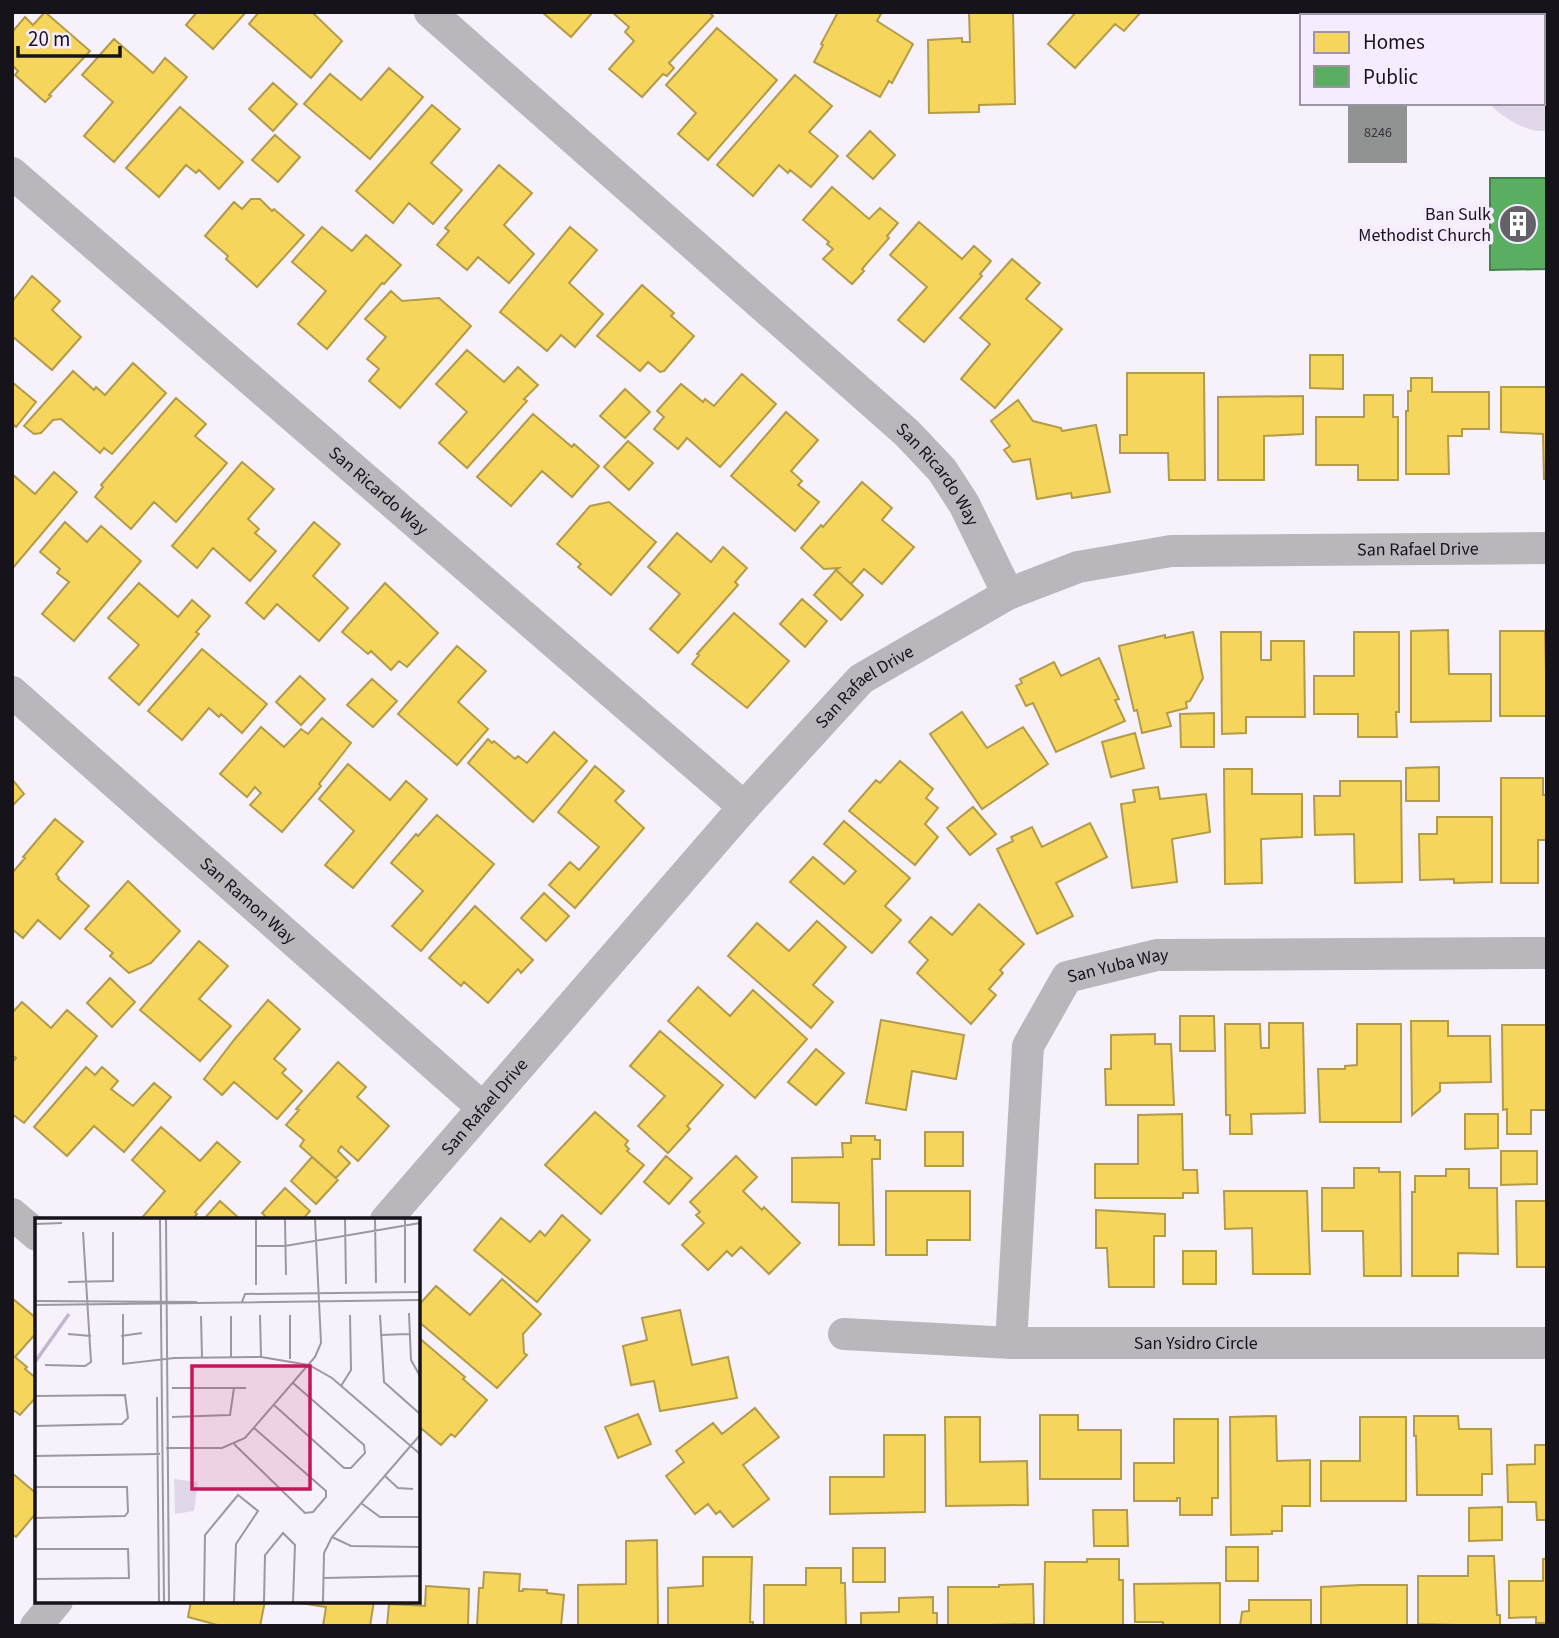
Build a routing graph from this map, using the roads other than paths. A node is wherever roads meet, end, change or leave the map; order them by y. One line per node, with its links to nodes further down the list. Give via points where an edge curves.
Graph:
1 (430, 12): 4 (street, San Ricardo Way, via 907,433 942,470 964,504)
2 (12, 173): 6 (street, San Ricardo Way)
3 (1547, 548): 4 (street, San Rafael Drive, via 1171,551 1078,567)
4 (1008, 594): 6 (street, San Rafael Drive, via 861,679)
5 (12, 692): 8 (street, San Ramon Way)
6 (744, 807): 8 (street, San Rafael Drive)
7 (1547, 953): 13 (street, San Yuba Way, via 1157,955 1067,977 1028,1046)
8 (483, 1108): 10 (street, San Rafael Drive)
9 (12, 1214): 11 (street)
10 (388, 1218)
11 (35, 1233)
12 (844, 1334): 13 (street, San Ysidro Circle)
13 (1011, 1343): 14 (street, San Ysidro Circle)
14 (1547, 1343)
15 (55, 1603): 16 (street)
16 (36, 1626)

